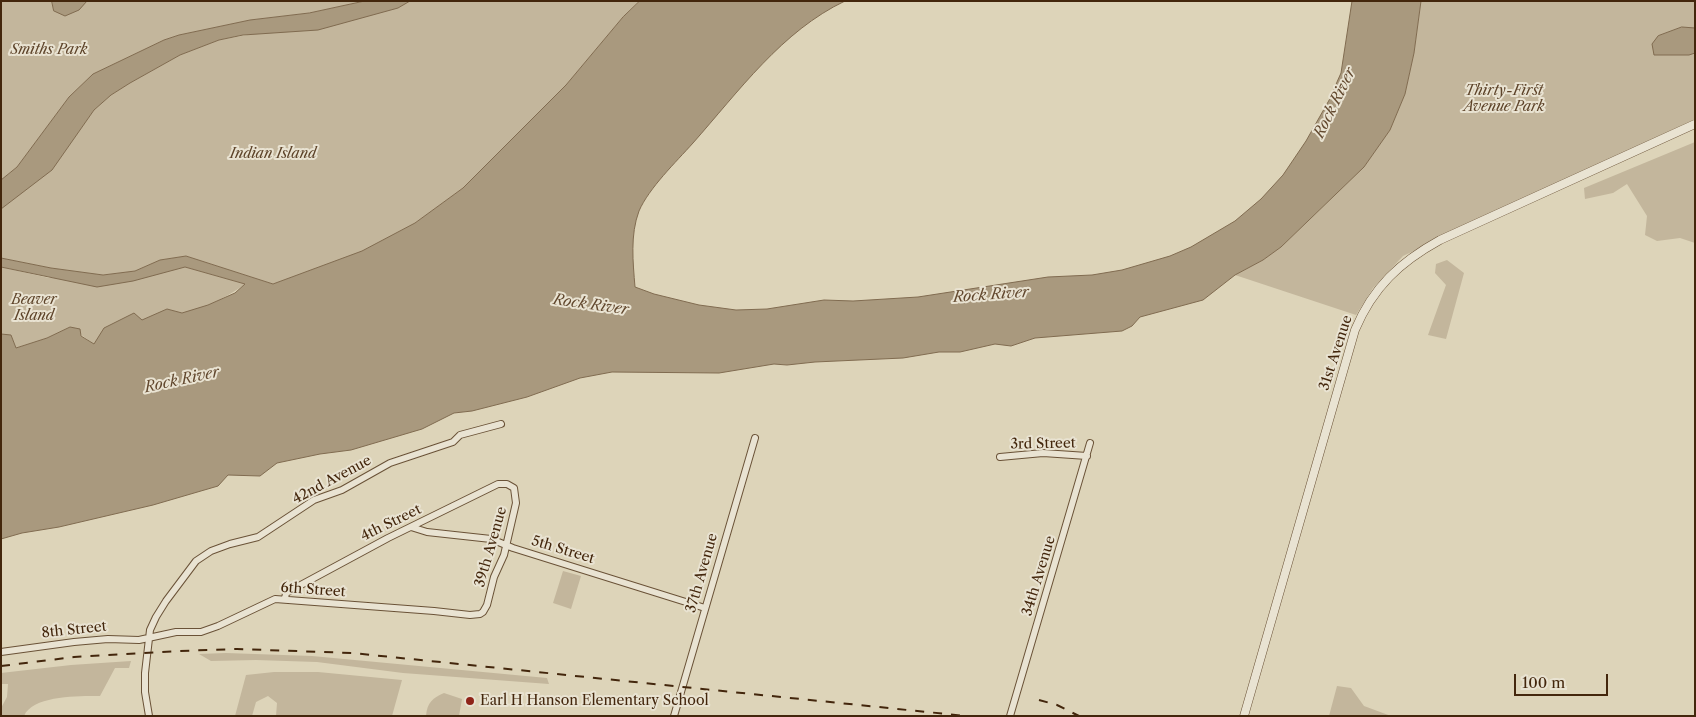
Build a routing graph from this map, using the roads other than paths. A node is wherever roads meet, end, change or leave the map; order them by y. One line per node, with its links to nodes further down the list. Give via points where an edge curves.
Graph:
1 (1695, 124): 18 (street, 31st Avenue, via 1440,240 1408,259 1384,282 1361,314 1351,342)
2 (502, 424): 13 (street, 42nd Avenue, via 460,435 453,442 390,463 342,490 314,500 258,537 202,556 156,617)
3 (755, 438): 11 (street, 37th Avenue)
4 (1090, 443): 5 (street, 34th Avenue)
5 (1086, 456): 6 (street, 3rd Street, via 1042,453); 17 (street, 34th Avenue)
6 (1000, 457)
7 (514, 488): 8 (street, 4th Street, via 498,484); 9 (street, 39th Avenue, via 516,502)
8 (411, 527): 9 (street, 5th Street, via 427,532 491,539); 10 (street, 4th Street, via 286,593)
9 (506, 545): 11 (street, 5th Street); 12 (street, 39th Avenue)
10 (285, 599): 12 (street, 6th Street, via 470,615); 13 (street, 6th Street, via 266,602 206,631 176,632)
11 (705, 608): 16 (street, 37th Avenue)
12 (483, 612)
13 (149, 638): 14 (street, 8th Street, via 83,641); 15 (street, 42nd Avenue, via 145,683)
14 (1, 652)
15 (149, 716)
16 (674, 716)
17 (1010, 716)
18 (1244, 716)

